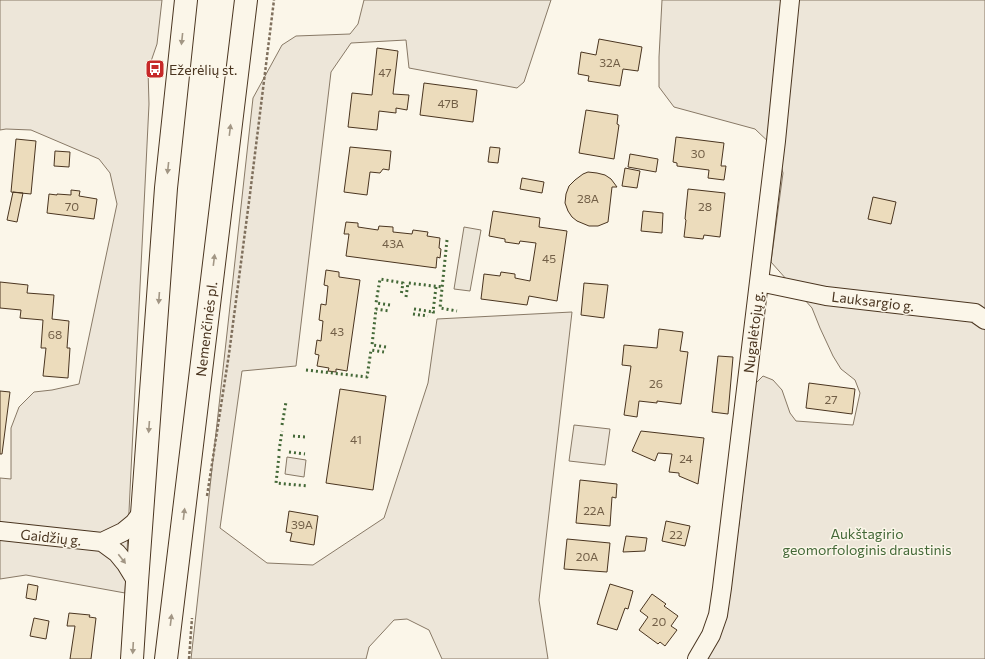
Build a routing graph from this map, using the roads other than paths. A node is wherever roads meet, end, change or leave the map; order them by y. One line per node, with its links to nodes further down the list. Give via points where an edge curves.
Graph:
1 (186, 0): 6 (main road, one-way to 6, via 166,188)
2 (246, 0): 11 (main road, Nemenčinės pl., one-way to 2)
3 (790, 0): 4 (street, Nugalėtojų g.)
4 (759, 282): 5 (street, Lauksargio g., via 826,296 976,314); 12 (street, Nugalėtojų g., via 718,615 711,635)
5 (985, 320)
6 (143, 511): 8 (street, via 123,532); 9 (main road)
7 (0, 531): 8 (street, Gaidžių g.)
8 (102, 542): 9 (street, one-way to 9, via 117,553)
9 (137, 582): 10 (main road, one-way to 10)
10 (132, 659)
11 (166, 659)
12 (697, 659)

